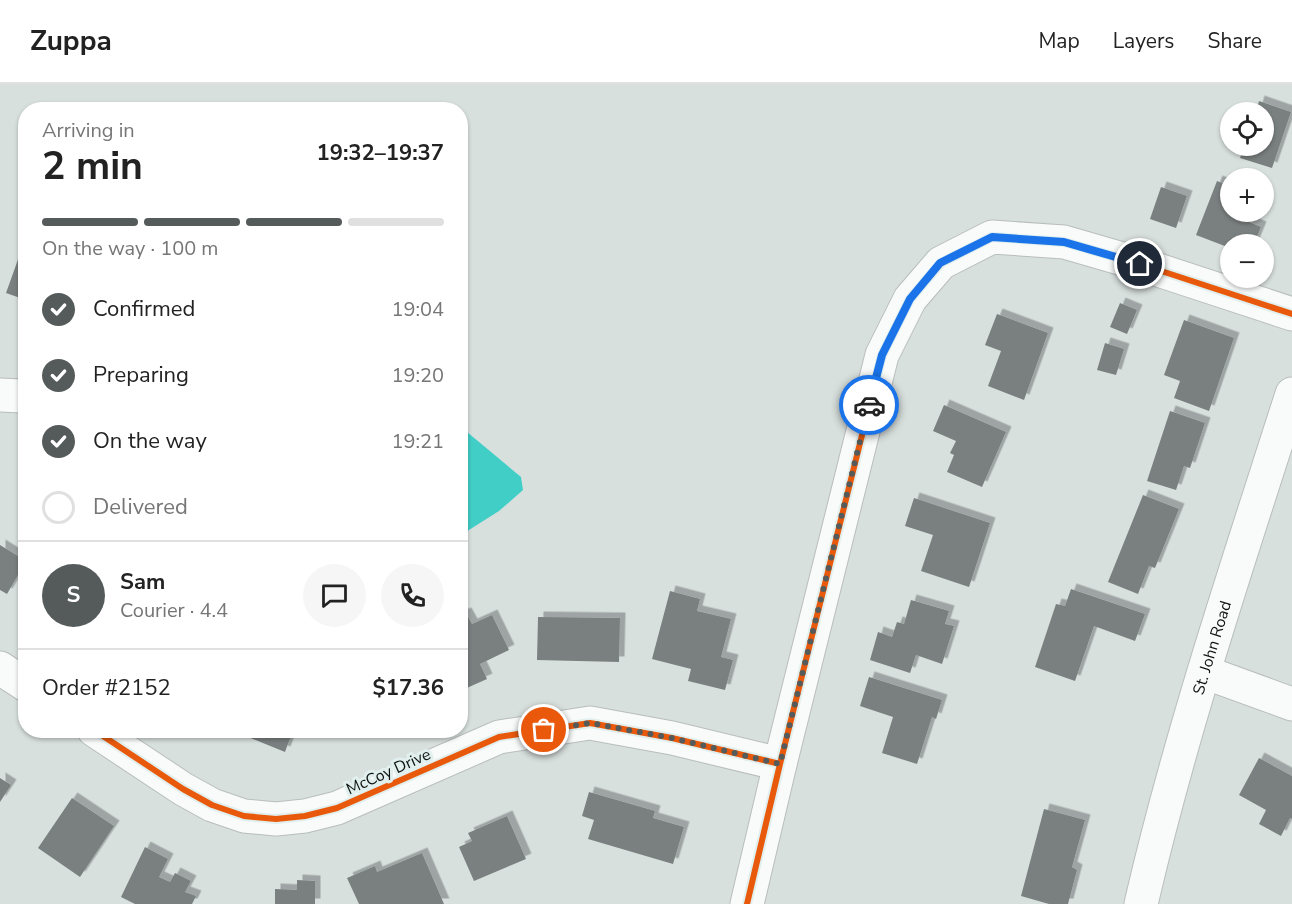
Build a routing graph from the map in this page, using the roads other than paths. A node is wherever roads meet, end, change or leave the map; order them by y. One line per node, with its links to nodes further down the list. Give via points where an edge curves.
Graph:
1 (1292, 314): 8 (street, via 1064,242 992,237 940,263 910,299 882,355)
2 (1292, 394): 4 (street, St. John Road)
3 (0, 668): 5 (street)
4 (1204, 672): 6 (street); 10 (street, St. John Road)
5 (18, 680)
6 (1292, 704)
7 (106, 738): 8 (street, McCoy Drive, via 213,805 243,816 276,819 337,808 499,737 590,723)
8 (780, 764): 9 (street)
9 (747, 904)
10 (1141, 904)

